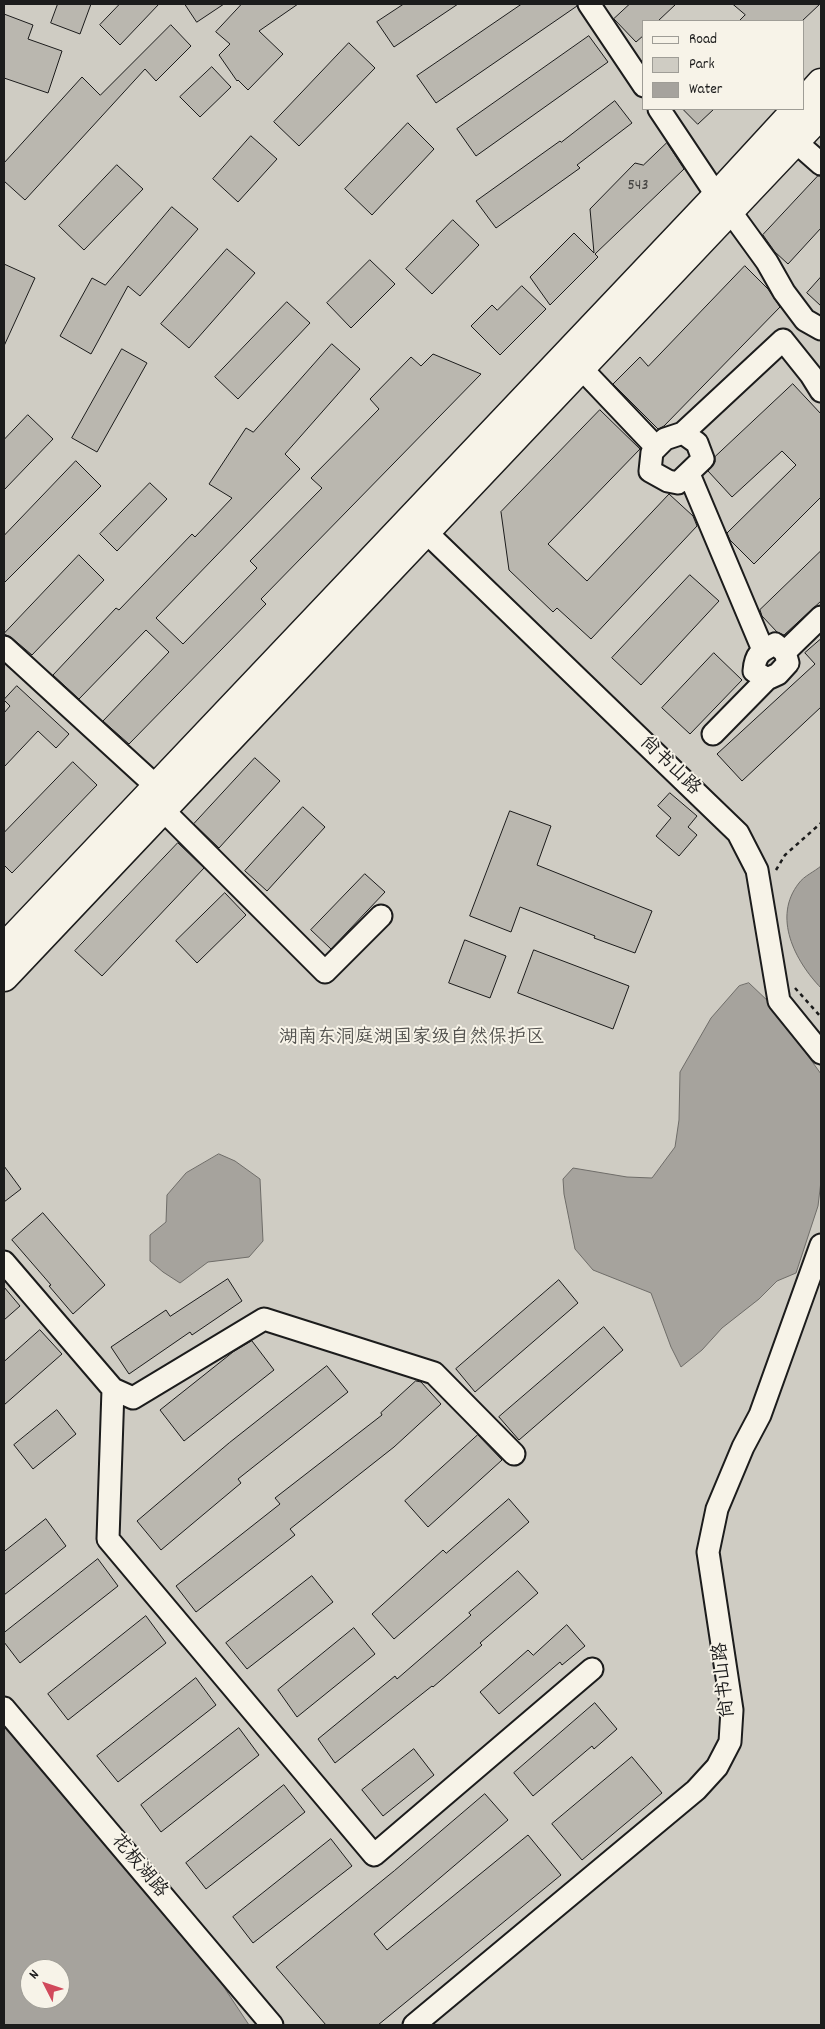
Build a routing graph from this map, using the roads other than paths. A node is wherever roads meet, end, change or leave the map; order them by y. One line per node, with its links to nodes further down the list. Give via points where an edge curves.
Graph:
1 (589, 4): 2 (street)
2 (642, 83)
3 (821, 83): 4 (main road)
4 (805, 101)
5 (660, 110): 10 (street)
6 (796, 110): 10 (main road)
7 (821, 114): 8 (main road)
8 (796, 142): 9 (street); 10 (main road)
9 (821, 164)
10 (724, 203): 11 (street, via 805,320); 12 (main road); 24 (main road)
11 (821, 328)
12 (581, 368): 15 (street); 17 (main road)
13 (821, 392): 14 (street, via 783,340)
14 (683, 433): 15 (street, via 665,439); 16 (street, via 697,443 703,459)
15 (656, 447): 16 (street, via 652,452 650,471 678,483)
16 (689, 474): 20 (street)
17 (426, 532): 24 (main road); 28 (street, 尚书山路, via 738,833 757,870 779,1001)
18 (821, 617): 21 (street)
19 (4, 647): 24 (street)
20 (763, 650): 21 (street, via 775,644); 22 (street, via 755,660 754,671)
21 (785, 652): 22 (street, via 788,663 778,674)
22 (767, 679): 23 (street)
23 (713, 734)
24 (160, 799): 25 (street, via 326,972); 26 (main road); 27 (main road)
25 (381, 916)
26 (4, 948)
27 (4, 978)
28 (821, 1053)
29 (821, 1245): 36 (street, 尚书山路, via 760,1415 717,1509 708,1552 732,1710 730,1742 717,1767 696,1790)
30 (4, 1262): 31 (street)
31 (113, 1389): 32 (street, via 133,1398 264,1319 434,1373); 33 (street, via 108,1540 374,1855)
32 (514, 1454)
33 (592, 1669)
34 (4, 1708): 35 (street, 花板湖路)
35 (272, 2025)
36 (414, 2025)

